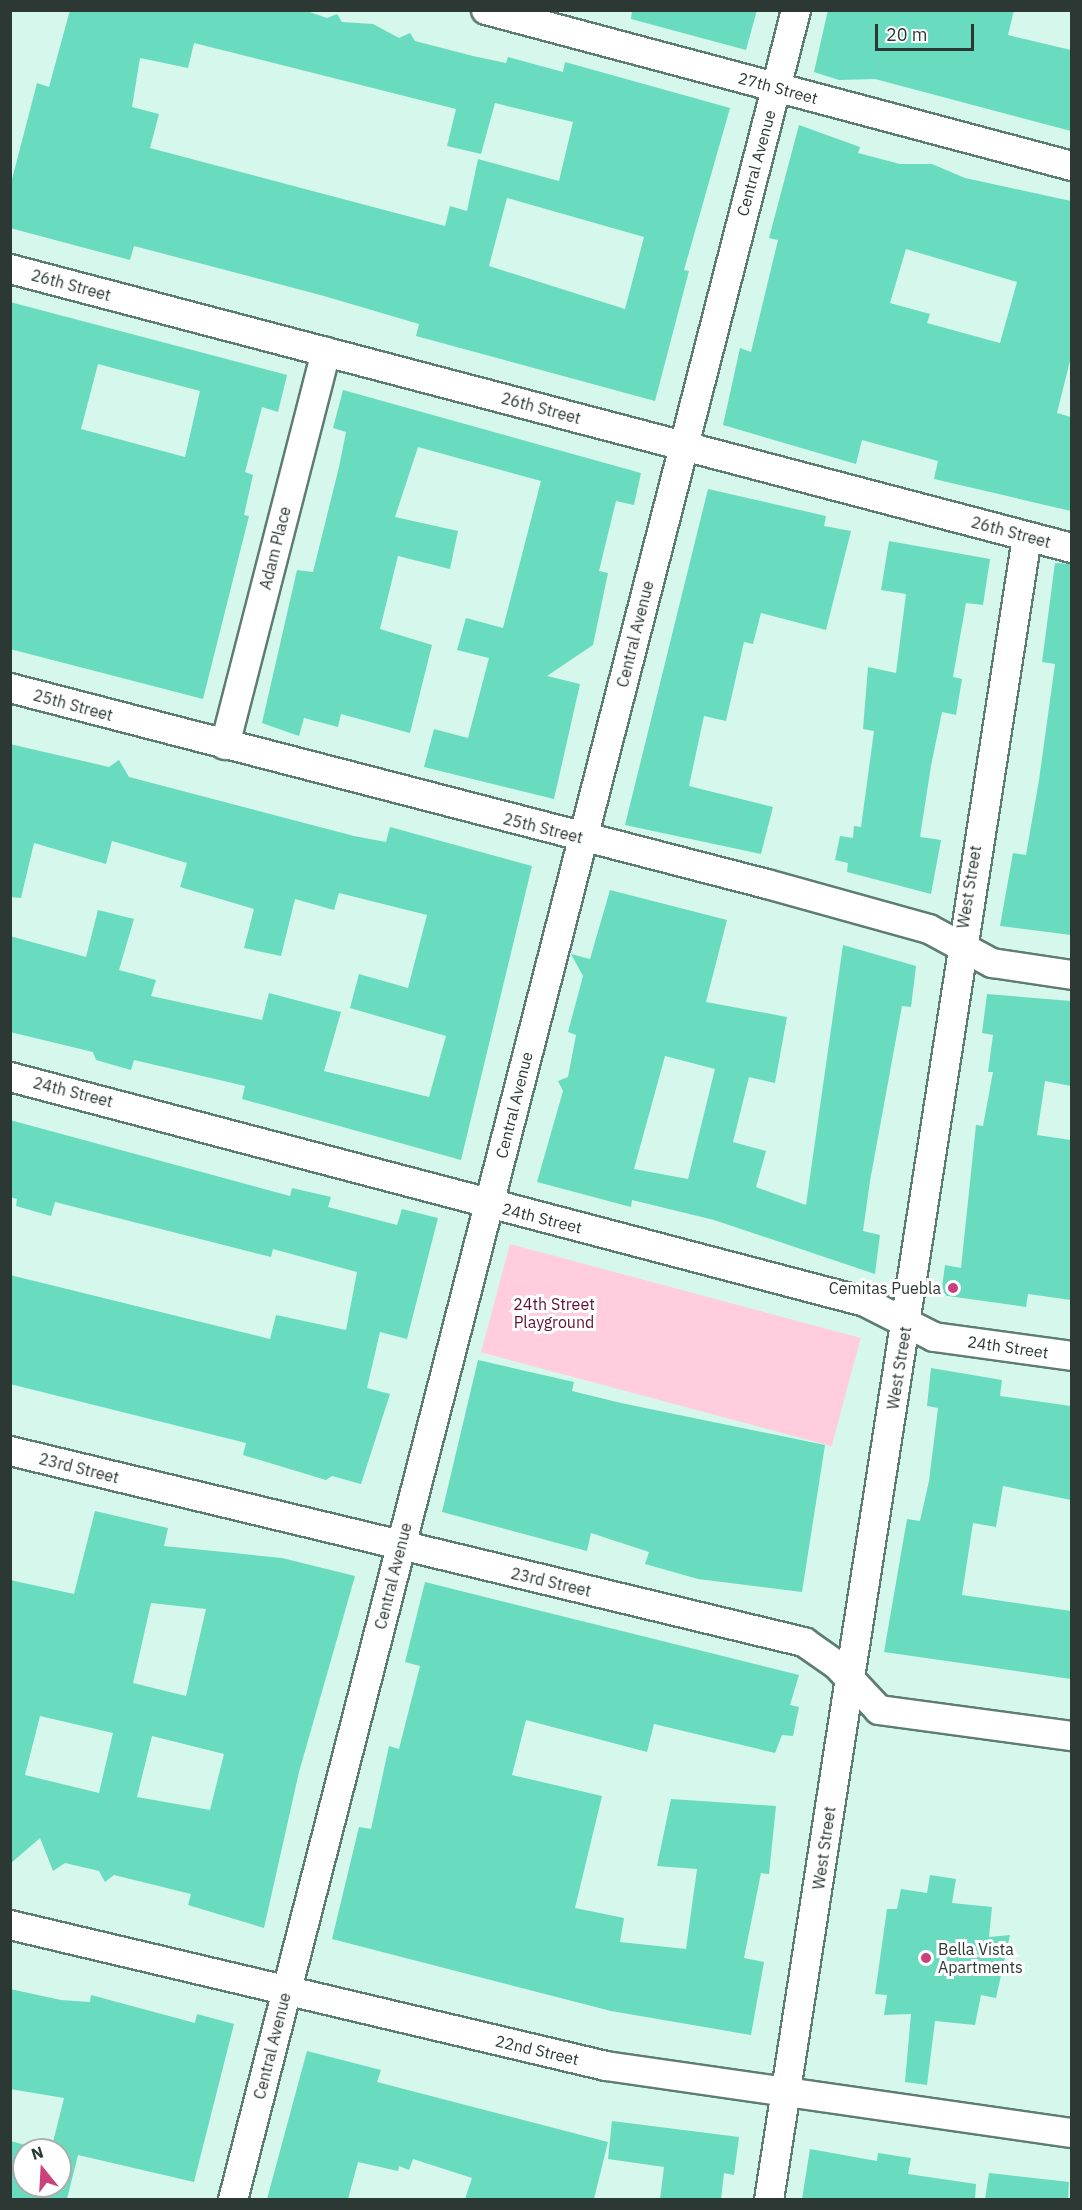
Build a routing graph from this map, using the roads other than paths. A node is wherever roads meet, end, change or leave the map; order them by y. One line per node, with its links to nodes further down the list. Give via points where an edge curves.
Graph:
1 (486, 10): 3 (street, 27th Street)
2 (796, 10): 3 (street, Central Avenue)
3 (776, 88): 4 (street, 27th Street); 7 (street, Central Avenue)
4 (1071, 166)
5 (10, 269): 6 (street, 26th Street)
6 (326, 352): 7 (street, 26th Street); 11 (street, Adam Place)
7 (683, 446): 8 (street, 26th Street); 12 (street, Central Avenue)
8 (1028, 537): 9 (street, 26th Street); 13 (street, West Street)
9 (1071, 548)
10 (10, 688): 11 (street, 25th Street)
11 (225, 745): 12 (street, 25th Street)
12 (582, 838): 13 (street, 25th Street, via 897,920); 16 (street, Central Avenue)
13 (960, 945): 14 (street, 25th Street, via 992,963); 17 (street, West Street)
14 (1071, 975)
15 (10, 1077): 16 (street, 24th Street)
16 (488, 1204): 17 (street, 24th Street, via 866,1302); 20 (street, Central Avenue)
17 (905, 1327): 18 (street, 24th Street, via 934,1337); 21 (street, West Street)
18 (1071, 1356)
19 (10, 1451): 20 (street, 23rd Street)
20 (400, 1546): 21 (street, 23rd Street, via 804,1642 836,1664); 24 (street, Central Avenue)
21 (849, 1681): 22 (street, 23rd Street, via 879,1710); 25 (street, West Street)
22 (1071, 1736)
23 (10, 1925): 24 (street, 22nd Street)
24 (287, 1991): 25 (street, 22nd Street, via 606,2066); 27 (street, Central Avenue)
25 (787, 2096): 26 (street, 22nd Street); 28 (street, West Street)
26 (1071, 2133)
27 (233, 2199)
28 (769, 2199)

